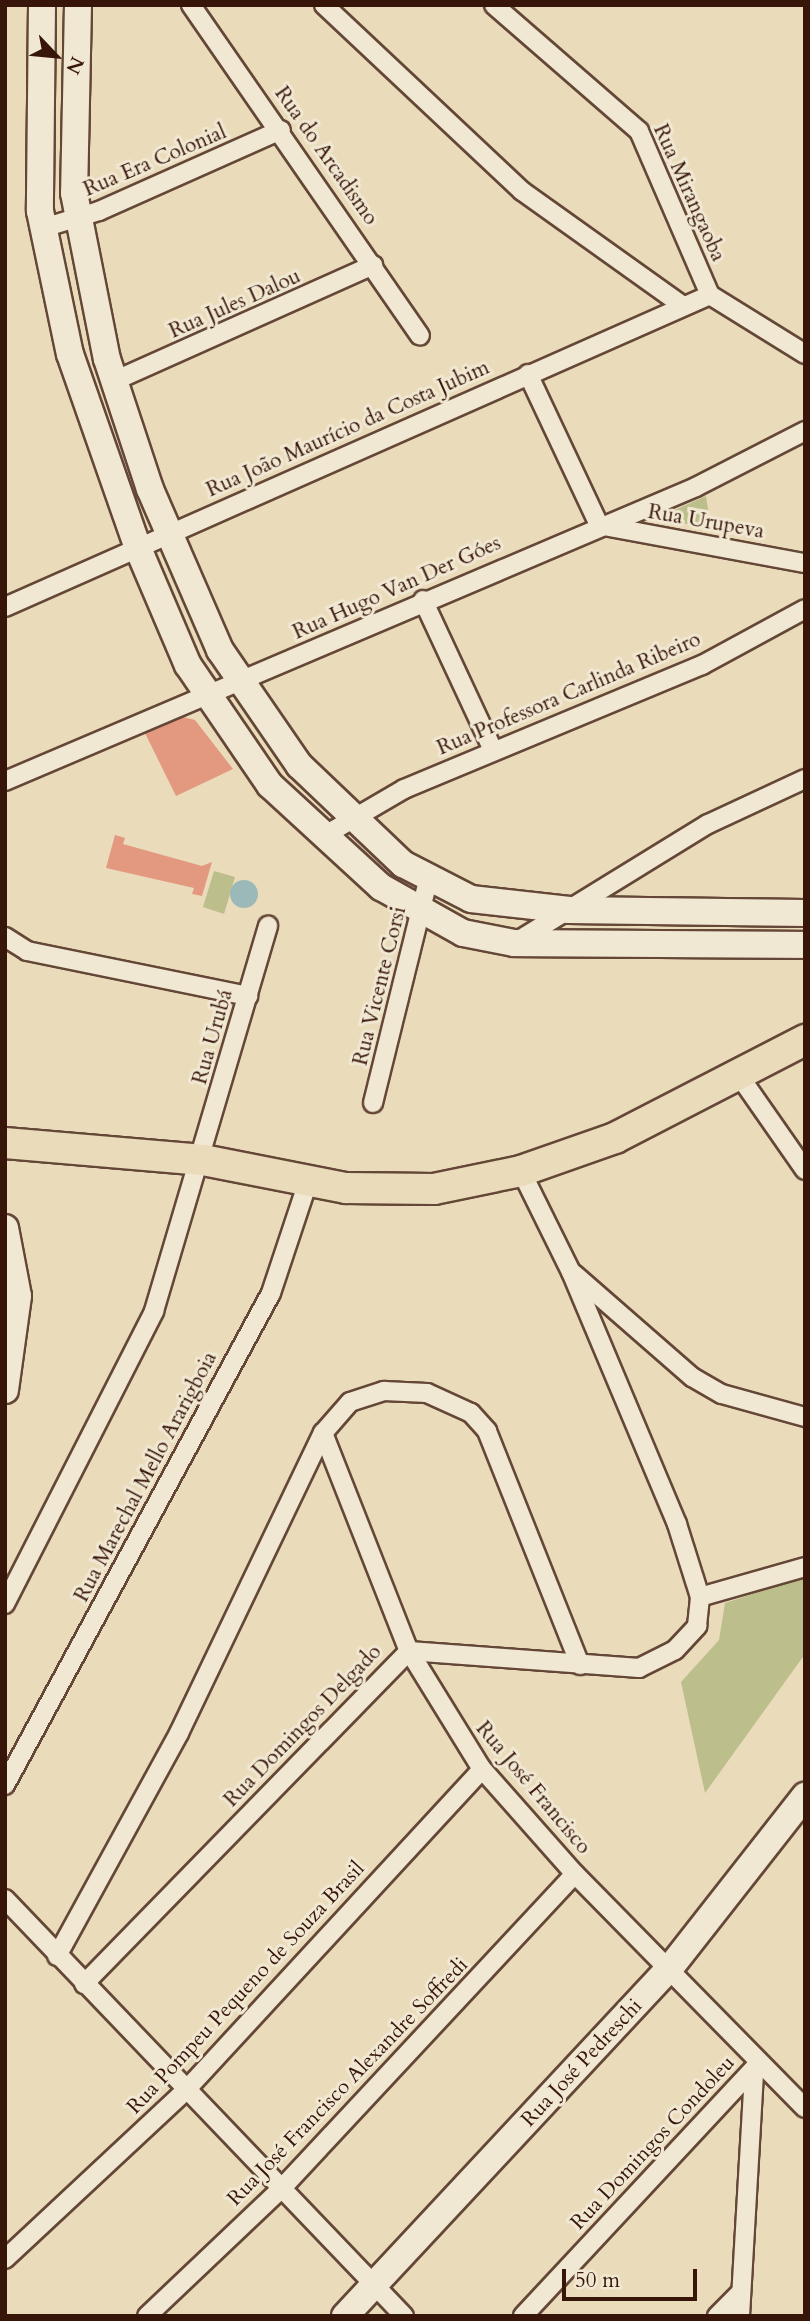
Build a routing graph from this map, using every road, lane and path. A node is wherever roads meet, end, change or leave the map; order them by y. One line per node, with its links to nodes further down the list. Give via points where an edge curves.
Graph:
1 (42, 5): 8 (main road)
2 (78, 5): 7 (main road)
3 (191, 5): 6 (street, Rua do Arcadismo)
4 (324, 5): 11 (street, via 522,191)
5 (494, 5): 10 (street, Rua Mirangaoba, via 639,131)
6 (281, 130): 7 (street, Rua Era Colonial); 9 (street, Rua do Arcadismo)
7 (77, 218): 8 (street, Rua Era Colonial); 15 (main road, via 91,304)
8 (43, 228): 19 (main road, via 70,354)
9 (373, 265): 12 (street, Rua do Arcadismo); 15 (street, Rua Jules Dalou)
10 (710, 295): 11 (street, Rua João Maurício da Costa Jubim); 13 (street)
11 (683, 306): 14 (street, Rua João Maurício da Costa Jubim)
12 (420, 335)
13 (805, 354)
14 (528, 374): 17 (street); 18 (street, Rua João Maurício da Costa Jubim)
15 (114, 381): 18 (main road)
16 (805, 431): 17 (street, Rua Hugo Van Der Góes, via 708,481)
17 (599, 526): 20 (street, Rua Urupeva); 21 (street, Rua Hugo Van Der Góes)
18 (169, 534): 19 (street, Rua João Maurício da Costa Jubim); 24 (main road)
19 (138, 548): 22 (street, Rua João Maurício da Costa Jubim); 25 (main road)
20 (805, 563)
21 (423, 600): 24 (street, Rua Hugo Van Der Góes); 26 (street)
22 (5, 607)
23 (805, 609): 26 (street, Rua Professora Carlinda Ribeiro, via 702,665)
24 (239, 680): 25 (street, Rua Hugo Van Der Góes); 29 (main road, via 299,765)
25 (204, 691): 28 (street, Rua Hugo Van Der Góes); 30 (main road, via 270,785)
26 (493, 750): 29 (street, Rua Professora Carlinda Ribeiro)
27 (805, 779): 32 (street, via 708,824)
28 (5, 781)
29 (348, 816): 30 (street, Rua Professora Carlinda Ribeiro); 31 (main road)
30 (322, 837): 34 (main road)
31 (429, 880): 32 (main road, via 471,899); 34 (street, Rua Vicente Corsi)
32 (569, 911): 33 (main road); 37 (street)
33 (805, 914)
34 (422, 915): 37 (main road, via 463,933); 43 (street, Rua Vicente Corsi)
35 (268, 926): 39 (street, Rua Urubá)
36 (5, 937): 39 (street, via 27,951)
37 (514, 943): 38 (main road)
38 (805, 945)
39 (248, 996): 47 (street, Rua Urubá)
40 (805, 1021): 42 (main road)
41 (805, 1040): 42 (main road)
42 (742, 1072): 48 (street); 49 (main road, via 615,1138)
43 (373, 1103)
44 (5, 1130): 46 (main road)
45 (5, 1143): 46 (main road)
46 (53, 1143): 47 (main road)
47 (202, 1160): 50 (main road); 58 (street, Rua Urubá, via 154,1311)
48 (805, 1170)
49 (521, 1171): 50 (main road, via 403,1191); 52 (street)
50 (308, 1182): 62 (street, Rua Marechal Mello Ararigboia, via 271,1293)
51 (5, 1228): 53 (main road, via 18,1296)
52 (571, 1272): 54 (street, via 692,1377 722,1394); 57 (street, via 677,1524)
53 (5, 1390)
54 (805, 1417)
55 (323, 1433): 59 (street, Rua José Francisco); 60 (street, via 350,1402 384,1391 427,1393 471,1413 504,1461); 66 (street, via 179,1734)
56 (805, 1567): 57 (street)
57 (700, 1597): 60 (street, Rua Domingos Delgado, via 697,1626 656,1663)
58 (5, 1604)
59 (409, 1651): 60 (street, Rua Domingos Delgado); 61 (street, Rua José Francisco); 68 (street, Rua Domingos Delgado)
60 (580, 1665)
61 (482, 1769): 64 (street, Rua José Francisco); 70 (street, Rua Pompeu Pequeno de Souza Brasil)
62 (5, 1785)
63 (805, 1796): 67 (main road, Rua José Pedreschi)
64 (575, 1874): 67 (street, Rua José Francisco); 72 (street, Rua José Francisco Alexandre Soffredi)
65 (5, 1899): 66 (street)
66 (57, 1956): 68 (street)
67 (670, 1968): 69 (street, Rua José Francisco); 74 (main road, Rua José Pedreschi)
68 (84, 1984): 70 (street)
69 (757, 2066): 71 (street, Rua José Francisco); 75 (street); 79 (street, Rua Domingos Condoleu)
70 (187, 2089): 72 (street); 73 (street, Rua Pompeu Pequeno de Souza Brasil)
71 (805, 2108)
72 (282, 2188): 74 (street); 76 (street, Rua José Francisco Alexandre Soffredi)
73 (5, 2259)
74 (375, 2286): 77 (main road, Rua José Pedreschi); 78 (street)
75 (741, 2292): 80 (street); 81 (street)
76 (147, 2316)
77 (345, 2316)
78 (404, 2316)
79 (523, 2316)
80 (717, 2316)
81 (740, 2316)

